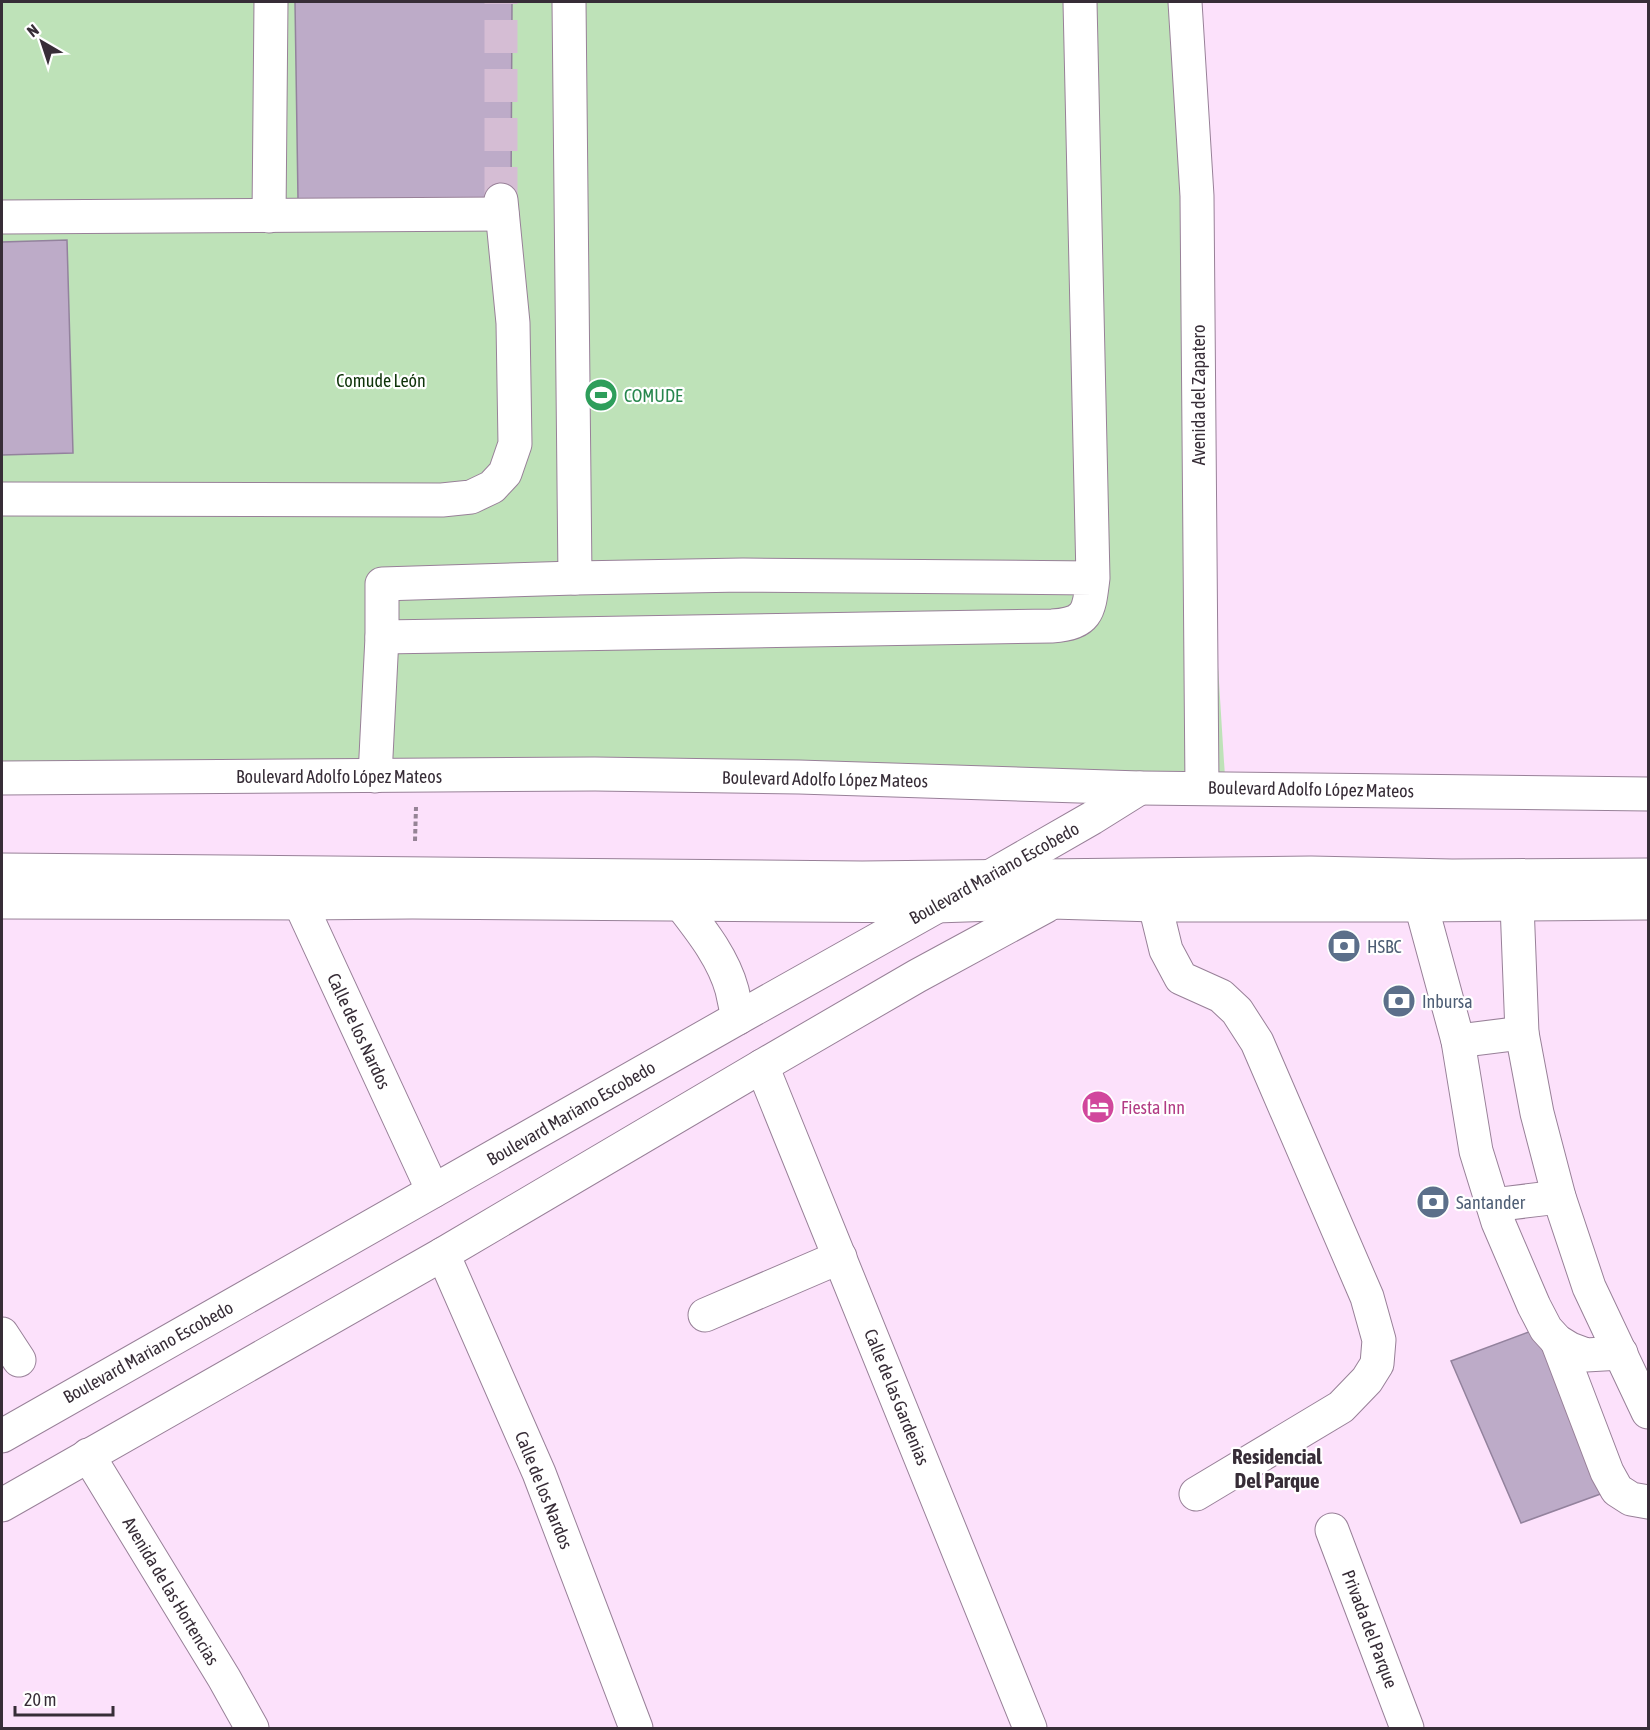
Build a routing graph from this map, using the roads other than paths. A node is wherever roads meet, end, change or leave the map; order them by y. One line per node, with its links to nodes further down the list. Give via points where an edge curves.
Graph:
1 (271, 2): 5 (main road)
2 (569, 2): 8 (main road)
3 (1080, 2): 9 (main road)
4 (1185, 2): 14 (main road, Avenida del Zapatero, via 1197,196)
5 (269, 216): 6 (main road); 7 (main road, via 501,207 513,322 515,444 505,472 492,487 471,497 442,500)
6 (2, 217)
7 (2, 499)
8 (574, 578): 9 (main road); 10 (main road, via 382,584)
9 (1093, 578): 10 (main road, via 1084,616 1066,625)
10 (382, 637): 11 (main road)
11 (375, 776): 12 (main road, Boulevard Adolfo López Mateos); 13 (main road, Boulevard Adolfo López Mateos, via 595,774)
12 (2, 778)
13 (1140, 788): 14 (main road, Boulevard Adolfo López Mateos); 18 (main road, Boulevard Mariano Escobedo)
14 (1202, 788): 15 (main road, Boulevard Adolfo López Mateos)
15 (1648, 794)
16 (2, 870): 18 (main road)
17 (1648, 875): 18 (main road)
18 (991, 876): 27 (main road, Boulevard Mariano Escobedo)
19 (2, 902): 20 (main road)
20 (300, 903): 21 (main road); 32 (main road, Calle de los Nardos)
21 (681, 903): 27 (main road); 28 (main road, via 720,961)
22 (1052, 903): 25 (main road); 27 (main road); 31 (main road)
23 (1648, 903): 24 (main road)
24 (1517, 904): 26 (main road); 29 (main road)
25 (1155, 905): 26 (main road); 43 (main road, via 1166,950 1181,978 1221,996 1237,1011 1257,1042 1367,1297 1379,1340 1377,1364 1341,1407)
26 (1420, 905): 30 (main road)
27 (936, 906): 28 (main road, Boulevard Mariano Escobedo)
28 (738, 1018): 32 (main road, Boulevard Mariano Escobedo)
29 (1522, 1033): 30 (main road); 33 (main road)
30 (1458, 1041): 34 (main road, via 1476,1151)
31 (762, 1066): 35 (main road); 36 (main road, Calle de las Gardenias)
32 (433, 1191): 41 (main road, Boulevard Mariano Escobedo)
33 (1558, 1197): 34 (main road); 39 (main road, via 1589,1287)
34 (1493, 1205): 38 (main road, via 1534,1306)
35 (443, 1254): 42 (main road); 48 (main road, Calle de los Nardos, via 539,1473)
36 (840, 1257): 37 (main road); 49 (main road, Calle de las Gardenias)
37 (705, 1315)
38 (1557, 1341): 39 (main road, via 1586,1355); 44 (main road, via 1617,1490 1631,1499)
39 (1621, 1353): 40 (main road)
40 (1648, 1412)
41 (2, 1436)
42 (88, 1455): 45 (main road); 47 (main road, Avenida de las Hortencias)
43 (1196, 1494)
44 (1648, 1502)
45 (2, 1505)
46 (1332, 1530): 50 (main road, Privada del Parque)
47 (252, 1728)
48 (636, 1728)
49 (1030, 1728)
50 (1407, 1728)

